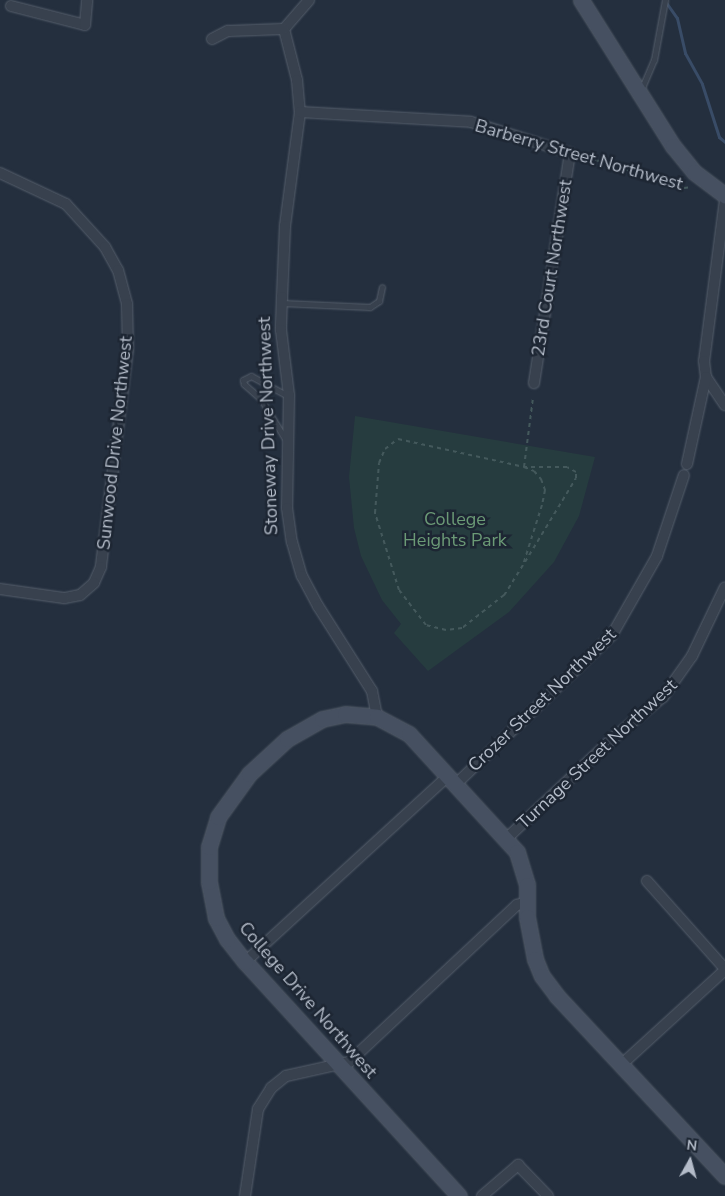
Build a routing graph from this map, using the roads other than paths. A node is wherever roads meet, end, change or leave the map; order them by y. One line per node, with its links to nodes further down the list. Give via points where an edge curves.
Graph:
1 (87, 0): 5 (street, via 84,25)
2 (309, 0): 6 (street)
3 (581, 0): 8 (street)
4 (665, 0): 8 (lane, via 654,60)
5 (11, 6)
6 (284, 29): 7 (street, via 228,31); 9 (street, Stoneway Drive Northwest, via 297,80)
7 (212, 39)
8 (640, 92): 12 (street, via 673,146 706,181)
9 (300, 112): 10 (street, Barberry Street Northwest, via 471,122); 15 (street, Stoneway Drive Northwest, via 286,217)
10 (570, 154): 17 (street, 23rd Court Northwest)
11 (0, 173): 24 (street, Sunwood Drive Northwest, via 66,204 97,236 118,270 127,304 128,349 101,567 94,583 80,595 64,598)
12 (725, 195)
13 (725, 200): 16 (street, via 704,361)
14 (382, 287): 15 (lane, via 379,301 370,307)
15 (282, 303): 18 (street, Stoneway Drive Northwest)
16 (706, 377): 19 (street); 21 (street)
17 (534, 383)
18 (290, 397): 20 (street, Stoneway Drive Northwest); 20 (lane, via 251,376 243,380 261,399)
19 (725, 405)
20 (290, 450): 25 (street, Stoneway Drive Northwest, via 287,508 302,576 372,691)
21 (687, 464)
22 (684, 475): 26 (street, Crozer Street Northwest, via 658,556 612,635)
23 (725, 587): 27 (street, Turnage Street Northwest, via 692,656 663,697 613,738)
24 (0, 589)
25 (377, 717): 26 (street, via 409,734); 30 (street, College Drive Northwest, via 334,716 305,726 250,774 218,817 209,847 211,899 227,939)
26 (452, 780): 27 (street); 30 (street, Crozer Street Northwest)
27 (506, 839): 29 (street, via 523,867)
28 (647, 881): 31 (street)
29 (527, 902): 32 (street, via 516,905 349,1062); 33 (street, via 530,936 542,976)
30 (245, 962): 32 (street, College Drive Northwest)
31 (725, 970): 33 (street)
32 (340, 1065): 35 (street, via 286,1076 263,1097 258,1109); 36 (street, College Drive Northwest)
33 (621, 1065): 34 (street)
34 (725, 1176)
35 (245, 1196)
36 (459, 1196)
37 (482, 1196): 38 (street, via 518,1165)
38 (548, 1196)

